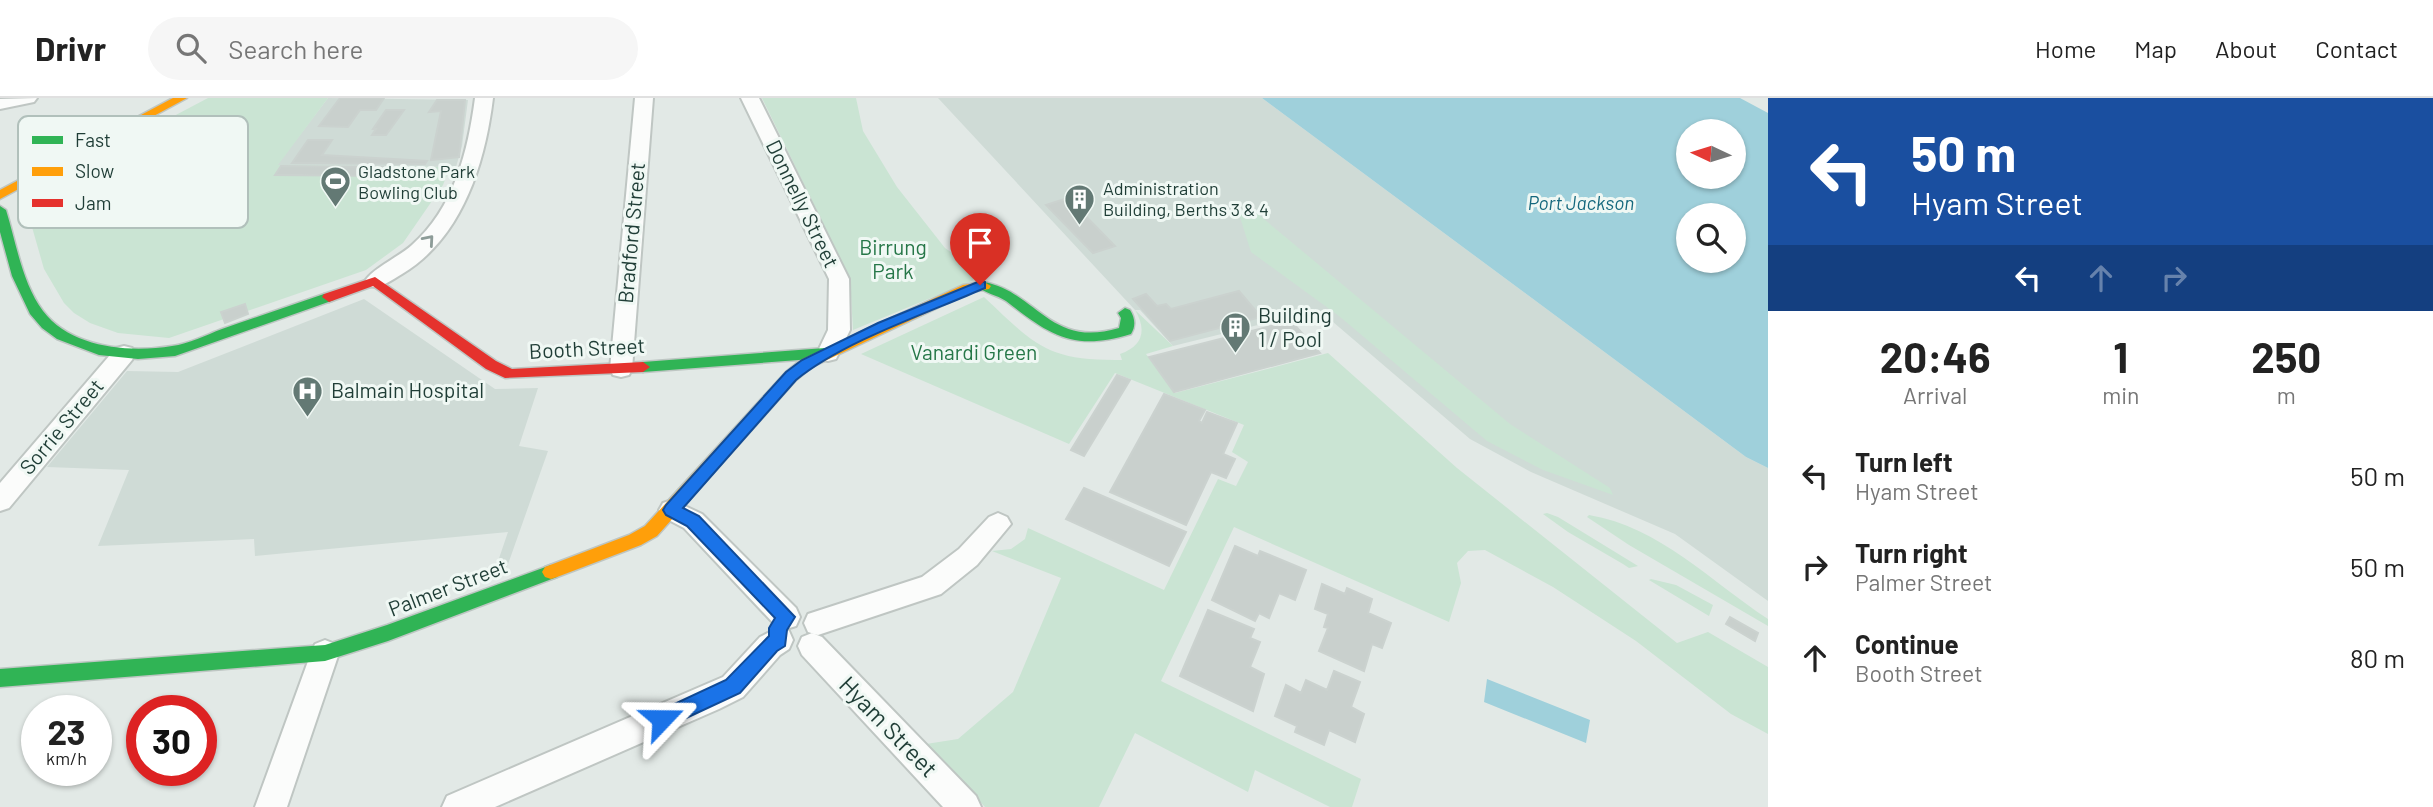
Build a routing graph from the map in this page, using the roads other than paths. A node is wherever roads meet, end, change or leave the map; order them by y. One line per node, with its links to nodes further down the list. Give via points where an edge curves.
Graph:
1 (28, 98): 6 (street)
2 (181, 98): 7 (street)
3 (484, 98): 11 (street, one-way to 3, via 419,251 440,226 476,156)
4 (643, 98): 15 (street, Bradford Street)
5 (750, 98): 13 (street, Donnelly Street, via 839,279 839,330)
6 (0, 104)
7 (147, 116)
8 (18, 185): 9 (street)
9 (0, 195)
10 (0, 210): 14 (street, via 20,280 45,323 82,345)
11 (375, 281): 14 (street, via 175,351); 15 (street, Booth Street, via 510,374)
12 (1125, 313): 13 (street, Booth Street, via 1126,331 1117,336 1070,334 1042,323 1002,291 980,285)
13 (828, 352): 15 (street, Booth Street); 17 (street, Palmer Street, via 791,376)
14 (124, 354): 16 (street, Sorrie Street)
15 (621, 369)
16 (0, 501)
17 (671, 510): 19 (street, via 693,521); 21 (street, Palmer Street, via 635,540)
18 (999, 524): 20 (street, via 931,586)
19 (782, 629): 20 (street, via 782,645 793,651); 23 (street, via 733,687)
20 (815, 635): 25 (street, Hyam Street)
21 (325, 653): 22 (street, Palmer Street); 24 (street)
22 (0, 678)
23 (470, 805)
24 (271, 807)
25 (965, 807)

